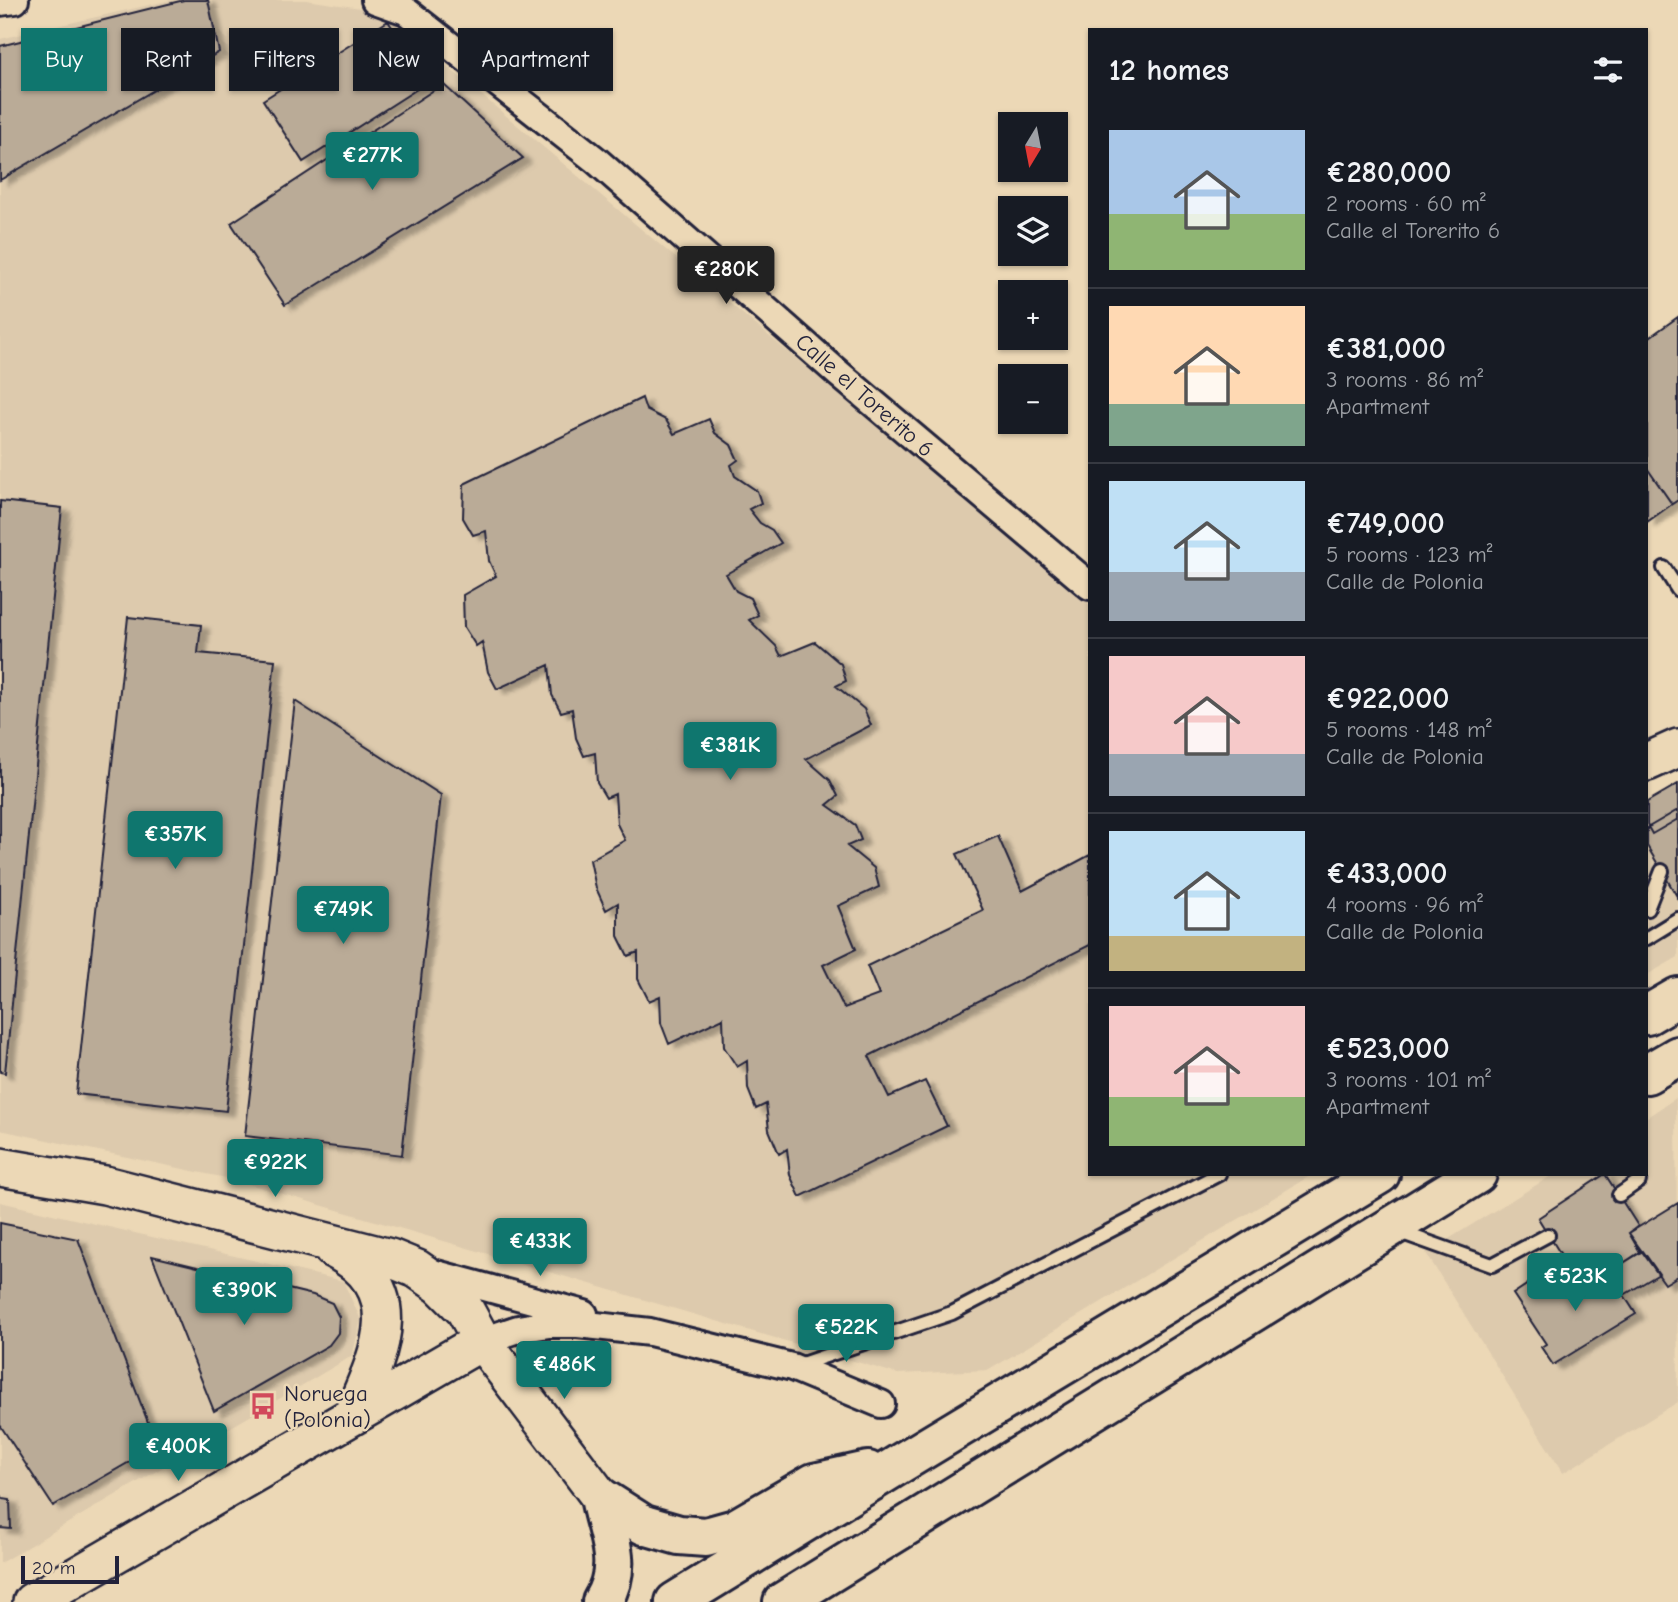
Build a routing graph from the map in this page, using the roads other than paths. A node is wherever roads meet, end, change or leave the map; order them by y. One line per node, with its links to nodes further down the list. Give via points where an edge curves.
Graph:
1 (15, 0): 3 (street)
2 (375, 0): 5 (street, Calle el Torerito 6, via 406,11 597,161)
3 (0, 2)
4 (1664, 568): 6 (lane)
5 (1088, 584)
6 (1678, 590)
7 (1678, 748): 8 (street)
8 (1648, 762)
9 (1648, 870): 10 (lane, via 1660,875)
10 (1648, 906)
11 (1678, 919): 12 (lane)
12 (1648, 937)
13 (1678, 997): 14 (main road)
14 (1648, 1013)
15 (1678, 1056): 16 (main road)
16 (1648, 1073)
17 (0, 1167): 25 (street, via 105,1185)
18 (1215, 1176): 29 (lane, via 952,1313)
19 (1377, 1176): 32 (main road)
20 (1474, 1176): 23 (main road)
21 (1639, 1176): 22 (lane, via 1639,1181)
22 (1619, 1195)
23 (1390, 1229): 24 (lane, via 1492,1265); 37 (main road)
24 (1548, 1235)
25 (314, 1239): 26 (street); 31 (street, via 349,1257 365,1272 376,1287 383,1315 381,1343)
26 (417, 1269): 27 (street); 28 (street, via 464,1310)
27 (650, 1332): 28 (street, via 550,1324); 29 (street)
28 (482, 1341): 31 (street); 33 (street)
29 (792, 1367): 30 (street)
30 (881, 1404)
31 (353, 1414): 34 (street)
32 (901, 1463): 33 (main road, via 814,1483 735,1529 706,1537 644,1525); 36 (main road)
33 (600, 1497): 35 (main road, via 615,1563)
34 (32, 1602)
35 (602, 1602)
36 (675, 1602)
37 (783, 1602)

